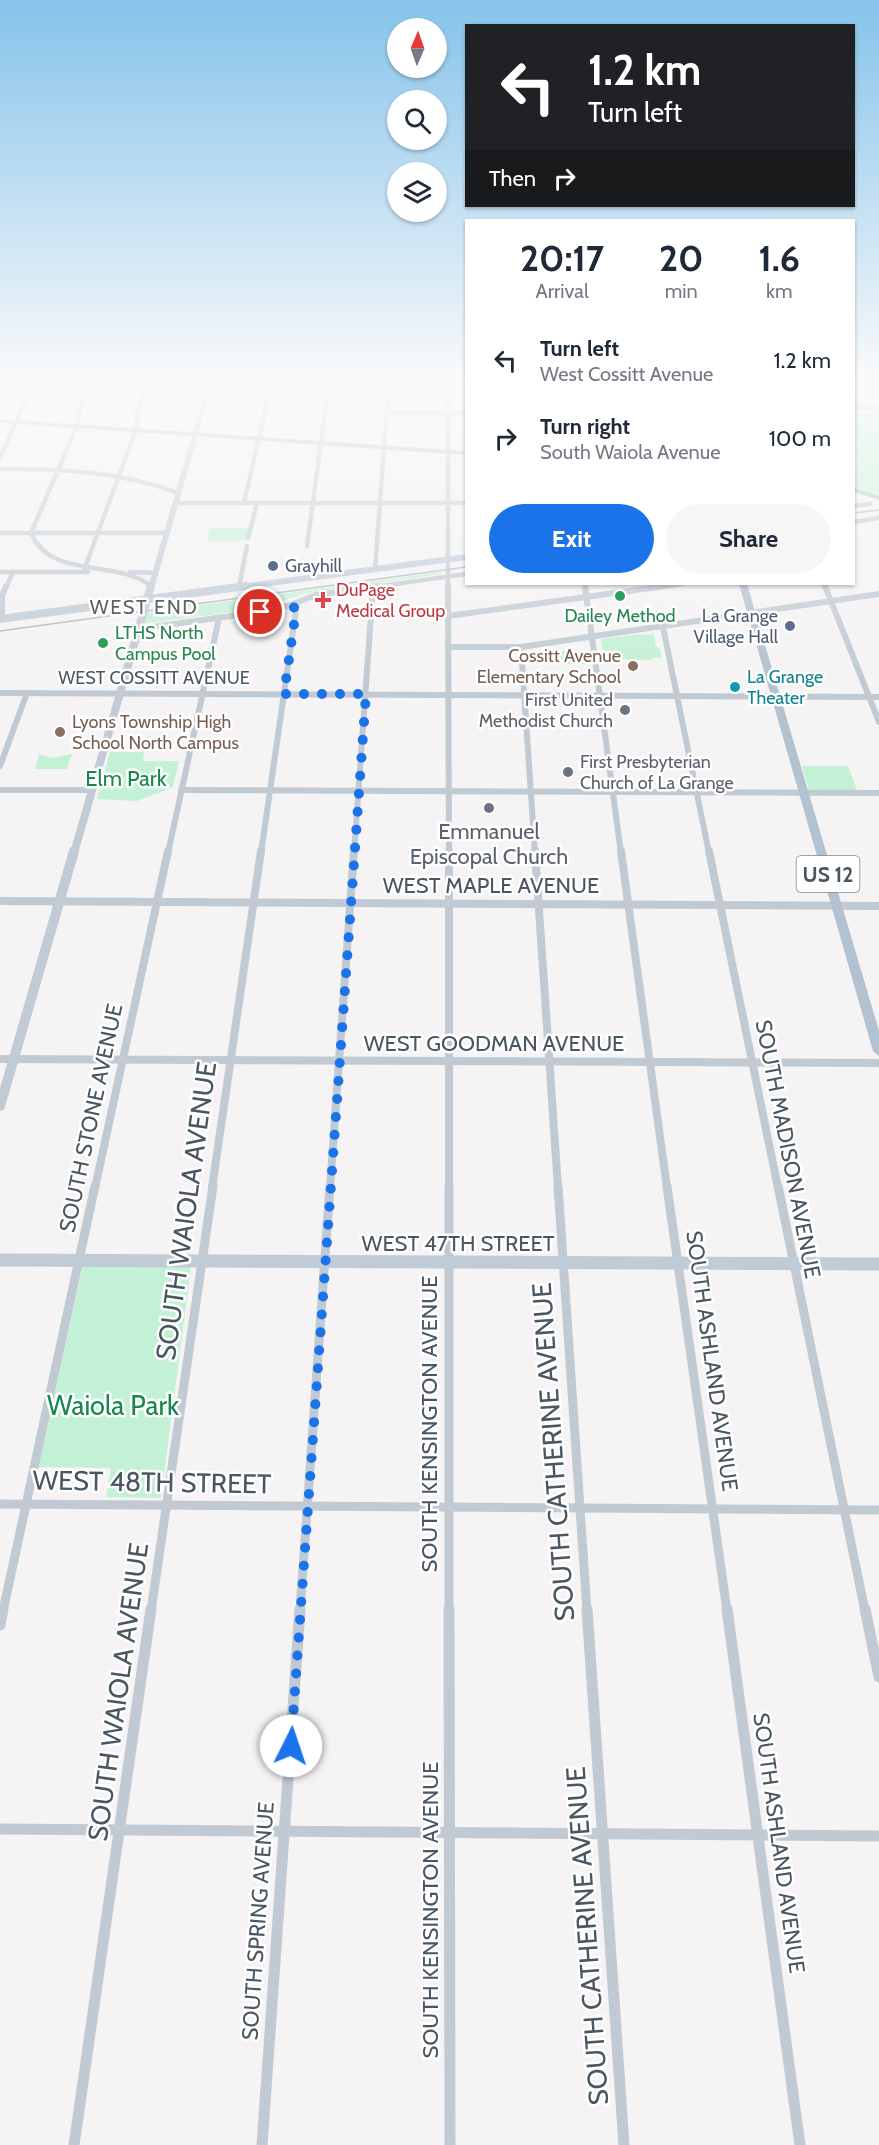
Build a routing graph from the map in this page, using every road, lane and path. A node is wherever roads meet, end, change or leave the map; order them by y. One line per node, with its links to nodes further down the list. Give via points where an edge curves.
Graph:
1 (54, 478): 24 (street)
2 (119, 478): 25 (street)
3 (133, 478): 10 (street)
4 (182, 478): 10 (street)
5 (249, 478): 13 (street)
6 (315, 478): 15 (street)
7 (382, 478): 16 (street)
8 (448, 478): 17 (street, SOUTH KENSINGTON AVENUE)
9 (855, 490): 11 (main road)
10 (178, 493): 12 (street)
11 (879, 498)
12 (175, 503): 13 (street); 26 (street)
13 (244, 503): 14 (street)
14 (257, 503): 15 (street); 27 (street)
15 (312, 503): 16 (street); 29 (street)
16 (380, 503): 17 (street); 34 (street)
17 (448, 503): 18 (street); 31 (street, SOUTH KENSINGTON AVENUE)
18 (465, 503)
19 (870, 504): 20 (street)
20 (855, 506)
21 (878, 520): 22 (street)
22 (855, 522)
23 (0, 533): 24 (street)
24 (31, 533): 25 (street); 32 (street, via 33,543 41,550)
25 (99, 533): 26 (street); 33 (street)
26 (166, 533): 39 (street)
27 (248, 538)
28 (247, 546): 47 (street)
29 (307, 546)
30 (465, 557): 31 (street)
31 (448, 560): 34 (street); 41 (street, SOUTH KENSINGTON AVENUE)
32 (65, 562): 33 (street); 35 (street)
33 (85, 569): 35 (street); 38 (street)
34 (375, 569): 47 (street)
35 (56, 571): 37 (street)
36 (0, 572): 37 (street)
37 (13, 572): 50 (street)
38 (122, 572): 39 (street); 46 (street)
39 (155, 573): 46 (street)
40 (465, 574): 41 (street)
41 (448, 577): 48 (street); 56 (street, SOUTH KENSINGTON AVENUE)
42 (585, 585): 51 (street, SOUTH ASHLAND AVENUE)
43 (674, 585): 51 (street)
44 (743, 585): 55 (main road, US 12)
45 (824, 585): 53 (street)
46 (151, 586): 52 (street)
47 (239, 587): 52 (street)
48 (373, 588): 54 (street, via 312,596); 69 (street, SOUTH SPRING AVENUE)
49 (879, 594): 53 (street)
50 (1, 595): 58 (street)
51 (587, 596): 56 (street); 61 (street, SOUTH ASHLAND AVENUE)
52 (148, 600): 58 (street); 60 (street)
53 (831, 601): 55 (street); 75 (street)
54 (292, 605): 57 (street); 68 (street, SOUTH WAIOLA AVENUE, via 296,610)
55 (752, 613): 59 (street); 74 (main road, US 12)
56 (448, 616): 62 (street, SOUTH KENSINGTON AVENUE)
57 (219, 618): 60 (street); 67 (street, SOUTH STONE AVENUE)
58 (1, 619)
59 (663, 627): 61 (street); 73 (street, SOUTH MADISON AVENUE)
60 (138, 629): 66 (street)
61 (593, 637): 63 (street); 72 (street, SOUTH ASHLAND AVENUE)
62 (448, 647): 63 (street); 70 (street, SOUTH KENSINGTON AVENUE)
63 (521, 647): 71 (street, SOUTH CATHERINE AVENUE)
64 (0, 693): 65 (street, WEST COSSITT AVENUE)
65 (27, 693): 66 (street, WEST COSSITT AVENUE); 78 (street)
66 (119, 693): 67 (street, WEST COSSITT AVENUE); 80 (street)
67 (201, 693): 68 (street, WEST COSSITT AVENUE); 81 (street, SOUTH STONE AVENUE)
68 (284, 694): 69 (street, WEST COSSITT AVENUE); 82 (street, SOUTH WAIOLA AVENUE)
69 (366, 694): 70 (street, WEST COSSITT AVENUE); 83 (street, SOUTH SPRING AVENUE)
70 (447, 695): 71 (street, WEST COSSITT AVENUE); 84 (street, SOUTH KENSINGTON AVENUE)
71 (524, 695): 72 (street, WEST COSSITT AVENUE); 85 (street, SOUTH CATHERINE AVENUE)
72 (601, 695): 73 (street, WEST COSSITT AVENUE); 86 (street, SOUTH ASHLAND AVENUE)
73 (677, 696): 74 (street, WEST COSSITT AVENUE); 87 (street, SOUTH MADISON AVENUE)
74 (776, 697): 75 (street, WEST COSSITT AVENUE); 88 (main road, US 12)
75 (870, 697): 76 (street, WEST COSSITT AVENUE); 77 (street)
76 (879, 697)
77 (879, 722)
78 (0, 766)
79 (0, 790): 80 (street)
80 (92, 790): 91 (street)
81 (181, 790): 82 (street); 92 (street, SOUTH STONE AVENUE)
82 (270, 791): 83 (street); 93 (street, SOUTH WAIOLA AVENUE)
83 (359, 791): 84 (street); 94 (street, SOUTH SPRING AVENUE)
84 (448, 791): 85 (street); 95 (street, SOUTH KENSINGTON AVENUE)
85 (530, 792): 86 (street); 96 (street, SOUTH CATHERINE AVENUE)
86 (614, 792): 87 (street); 97 (street, SOUTH ASHLAND AVENUE)
87 (697, 793): 88 (street); 98 (street, SOUTH MADISON AVENUE)
88 (805, 793): 89 (street); 99 (main road, US 12)
89 (879, 793)
90 (0, 901): 91 (street, WEST MAPLE AVENUE)
91 (60, 901): 92 (street, WEST MAPLE AVENUE); 103 (street)
92 (156, 902): 93 (street, WEST MAPLE AVENUE); 104 (street, SOUTH STONE AVENUE)
93 (253, 903): 94 (street, WEST MAPLE AVENUE); 105 (street, SOUTH WAIOLA AVENUE)
94 (350, 903): 95 (street, WEST MAPLE AVENUE); 107 (street, SOUTH SPRING AVENUE)
95 (447, 903): 96 (street, WEST MAPLE AVENUE); 106 (street, SOUTH KENSINGTON AVENUE)
96 (538, 904): 97 (street, WEST MAPLE AVENUE); 108 (street, SOUTH CATHERINE AVENUE)
97 (630, 904): 98 (street, WEST MAPLE AVENUE); 109 (street, SOUTH ASHLAND AVENUE)
98 (720, 905): 99 (street, WEST MAPLE AVENUE); 110 (street, SOUTH MADISON AVENUE)
99 (837, 905): 100 (street, WEST MAPLE AVENUE); 101 (main road, US 12)
100 (879, 906)
101 (879, 1051)
102 (0, 1059): 103 (street, WEST GOODMAN AVENUE)
103 (14, 1059): 104 (street, WEST GOODMAN AVENUE); 112 (street)
104 (123, 1059): 105 (street, WEST GOODMAN AVENUE); 114 (street, SOUTH STONE AVENUE)
105 (230, 1060): 107 (street, WEST GOODMAN AVENUE); 115 (street, SOUTH WAIOLA AVENUE)
106 (448, 1060): 107 (street, WEST GOODMAN AVENUE); 108 (street, WEST GOODMAN AVENUE); 117 (street, SOUTH KENSINGTON AVENUE)
107 (340, 1061): 116 (street, SOUTH SPRING AVENUE)
108 (549, 1061): 109 (street, WEST GOODMAN AVENUE); 119 (street, SOUTH CATHERINE AVENUE)
109 (650, 1062): 110 (street, WEST GOODMAN AVENUE); 118 (street, SOUTH ASHLAND AVENUE)
110 (752, 1063): 111 (street, WEST GOODMAN AVENUE); 120 (street, SOUTH MADISON AVENUE)
111 (879, 1064)
112 (0, 1106)
113 (0, 1260): 114 (street, WEST 47TH STREET)
114 (78, 1260): 115 (street, WEST 47TH STREET); 123 (street, SOUTH STONE AVENUE)
115 (202, 1261): 116 (street, WEST 47TH STREET); 124 (street, SOUTH WAIOLA AVENUE)
116 (324, 1262): 117 (street, WEST 47TH STREET); 125 (street, SOUTH SPRING AVENUE)
117 (448, 1262): 119 (street, WEST 47TH STREET); 126 (street, SOUTH KENSINGTON AVENUE)
118 (677, 1262): 119 (street, WEST 47TH STREET); 120 (street, WEST 47TH STREET); 128 (street, SOUTH ASHLAND AVENUE)
119 (563, 1263): 127 (street, SOUTH CATHERINE AVENUE)
120 (792, 1263): 121 (street, WEST 47TH STREET); 129 (street, SOUTH MADISON AVENUE)
121 (879, 1264)
122 (0, 1504): 123 (street, WEST 48TH STREET)
123 (26, 1504): 124 (street, WEST 48TH STREET); 131 (street, SOUTH STONE AVENUE)
124 (167, 1505): 125 (street, WEST 48TH STREET); 134 (street, SOUTH WAIOLA AVENUE)
125 (308, 1506): 126 (street, WEST 48TH STREET); 135 (street, SOUTH SPRING AVENUE)
126 (448, 1506): 127 (street, WEST 48TH STREET); 136 (street, SOUTH KENSINGTON AVENUE)
127 (580, 1506): 128 (street, WEST 48TH STREET); 137 (street, SOUTH CATHERINE AVENUE)
128 (713, 1508): 129 (street, WEST 48TH STREET); 138 (street, SOUTH ASHLAND AVENUE)
129 (846, 1510): 130 (street, WEST 48TH STREET); 132 (street, SOUTH MADISON AVENUE)
130 (879, 1510)
131 (0, 1625)
132 (879, 1677)
133 (0, 1829): 134 (street)
134 (120, 1830): 135 (street); 140 (street, SOUTH WAIOLA AVENUE)
135 (284, 1831): 136 (street); 141 (street, SOUTH SPRING AVENUE)
136 (449, 1832): 137 (street); 142 (street, SOUTH KENSINGTON AVENUE)
137 (602, 1833): 138 (street); 143 (street, SOUTH CATHERINE AVENUE)
138 (759, 1834): 139 (street); 144 (street, SOUTH ASHLAND AVENUE)
139 (879, 1836)
140 (74, 2145)
141 (262, 2145)
142 (450, 2145)
143 (624, 2145)
144 (800, 2145)

